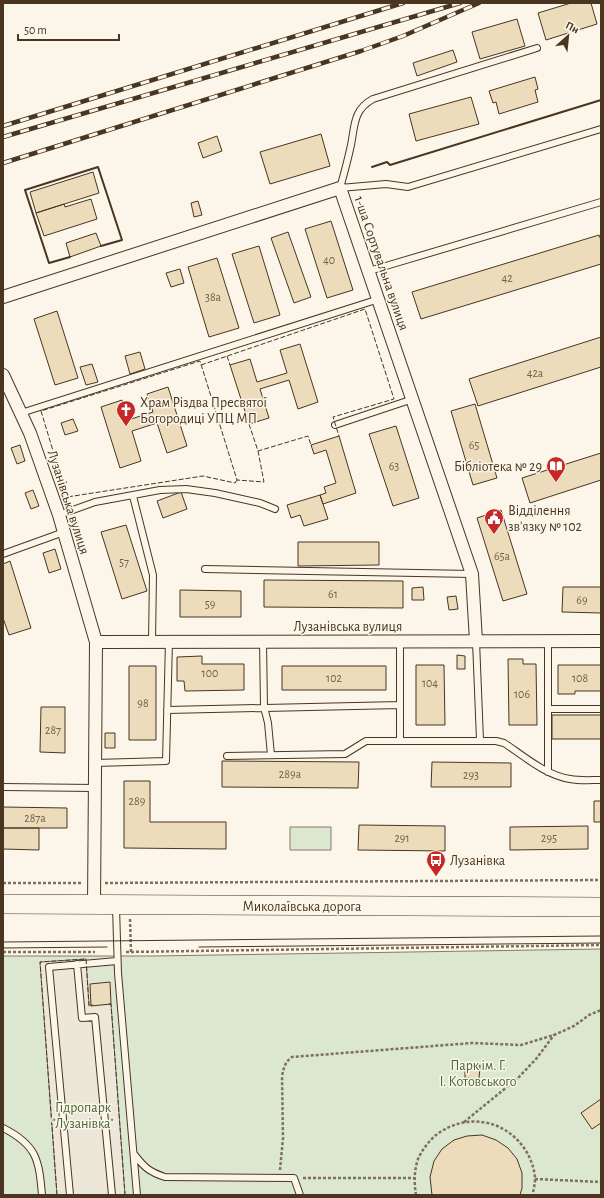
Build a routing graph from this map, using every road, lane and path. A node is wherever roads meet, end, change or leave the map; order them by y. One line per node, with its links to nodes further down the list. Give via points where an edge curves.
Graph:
1 (537, 48): 3 (lane, via 373,99 365,104 355,119)
2 (601, 130): 3 (lane, via 408,187 386,184)
3 (340, 188): 5 (street, 1-ша Сортувальна вулиця); 6 (street, 1-ша Сортувальна вулиця)
4 (601, 202): 5 (lane)
5 (369, 271): 7 (street, 1-ша Сортувальна вулиця)
6 (3, 297)
7 (379, 299): 9 (street, 1-ша Сортувальна вулиця); 10 (lane)
8 (3, 375): 10 (street, Лузанівська вулиця)
9 (413, 400): 11 (lane); 18 (street, 1-ша Сортувальна вулиця)
10 (21, 413): 14 (street, Лузанівська вулиця)
11 (335, 425)
12 (133, 496): 13 (lane, via 160,490 186,489 230,496); 14 (lane, via 95,502); 19 (lane, via 152,575)
13 (275, 509)
14 (59, 515): 15 (street, Лузанівська вулиця)
15 (64, 532): 16 (lane); 26 (street, Лузанівська вулиця)
16 (3, 554)
17 (205, 569): 18 (lane)
18 (472, 574): 23 (street, 1-ша Сортувальна вулиця)
19 (152, 641): 20 (street, Лузанівська вулиця); 26 (street, Лузанівська вулиця)
20 (169, 641): 21 (street, Лузанівська вулиця); 31 (lane)
21 (263, 641): 22 (street, Лузанівська вулиця); 28 (lane)
22 (400, 641): 23 (street, Лузанівська вулиця); 27 (lane)
23 (476, 641): 24 (street, Лузанівська вулиця); 32 (lane)
24 (548, 641): 25 (street, Лузанівська вулиця); 29 (lane)
25 (601, 641)
26 (96, 642): 36 (street, Лузанівська вулиця)
27 (400, 705): 28 (lane); 33 (lane)
28 (264, 707): 31 (lane); 34 (lane)
29 (548, 709): 30 (lane); 37 (lane)
30 (601, 709)
31 (168, 710): 36 (lane, via 166,761)
32 (480, 740): 33 (lane); 37 (lane, via 504,743)
33 (400, 741): 34 (lane, via 366,741 345,754)
34 (271, 755): 35 (lane)
35 (227, 756)
36 (95, 763): 40 (street, Лузанівська вулиця)
37 (548, 772): 38 (lane, via 568,779)
38 (601, 780)
39 (3, 787): 40 (lane)
40 (95, 788): 43 (street, Лузанівська вулиця)
41 (601, 880): 43 (path)
42 (3, 883): 43 (path)
43 (94, 883): 45 (street, Лузанівська вулиця)
44 (3, 904): 45 (main road, Миколаївська дорога)
45 (94, 904): 46 (main road, Миколаївська дорога)
46 (116, 905): 47 (main road, Миколаївська дорога); 50 (lane)
47 (601, 907)
48 (601, 945): 50 (path)
49 (3, 952): 50 (path)
50 (117, 952): 51 (lane)
51 (117, 961): 52 (lane); 57 (lane)
52 (77, 964): 64 (lane, via 49,967); 65 (lane, via 82,1018 95,1017)
53 (601, 1010): 54 (path)
54 (554, 1035): 55 (path, via 518,1078); 58 (path, via 520,1045 472,1043 292,1057 287,1061 282,1076 283,1138)
55 (464, 1122): 60 (path, via 445,1128 429,1141 418,1158); 61 (path, via 485,1122 504,1128 520,1142 530,1159)
56 (3, 1128): 63 (lane, via 20,1138 36,1156)
57 (134, 1154): 58 (lane, via 153,1174 165,1177); 66 (lane)
58 (280, 1178): 59 (lane)
59 (294, 1178): 60 (path); 67 (lane)
60 (414, 1178): 68 (path)
61 (535, 1179): 62 (path); 69 (path)
62 (601, 1182)
63 (42, 1195)
64 (70, 1195)
65 (112, 1195)
66 (137, 1195)
67 (300, 1195)
68 (416, 1195)
69 (533, 1195)

